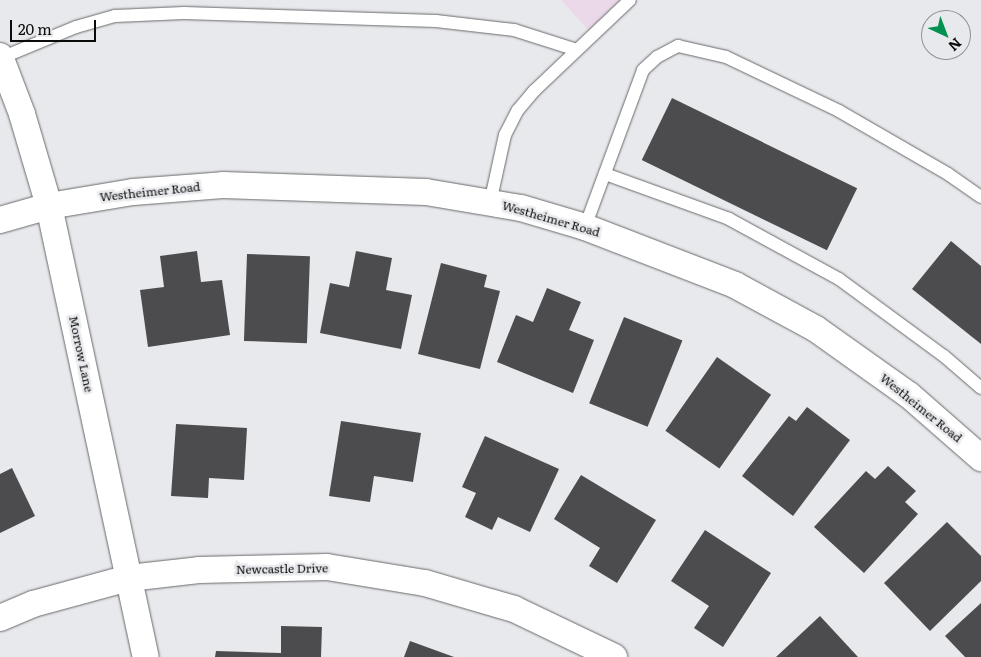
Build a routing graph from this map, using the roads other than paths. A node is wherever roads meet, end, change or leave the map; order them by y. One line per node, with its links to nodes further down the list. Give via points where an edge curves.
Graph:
1 (630, 0): 2 (lane)
2 (577, 50): 3 (lane, via 514,30 436,21 184,13 115,16 76,27); 6 (lane, via 534,91 513,118 504,135)
3 (0, 57): 7 (street, Morrow Lane, via 22,114)
4 (605, 174): 5 (lane, via 643,70 657,57 678,46 726,57 839,111 948,174); 9 (lane); 10 (lane, via 730,219 840,279 944,356)
5 (981, 197)
6 (490, 203): 7 (street, Westheimer Road, via 426,192 223,185 134,192); 9 (street, Westheimer Road, via 521,208)
7 (49, 206): 8 (street, Westheimer Road); 12 (street, Morrow Lane)
8 (0, 220)
9 (585, 227): 11 (street, Westheimer Road, via 735,285 816,329 908,395)
10 (981, 388)
11 (981, 458)
12 (130, 578): 13 (street, Newcastle Drive, via 33,604); 14 (street, Morrow Lane); 15 (street, Newcastle Drive, via 219,570 328,567 425,583 514,609)
13 (0, 618)
14 (146, 657)
15 (614, 657)

